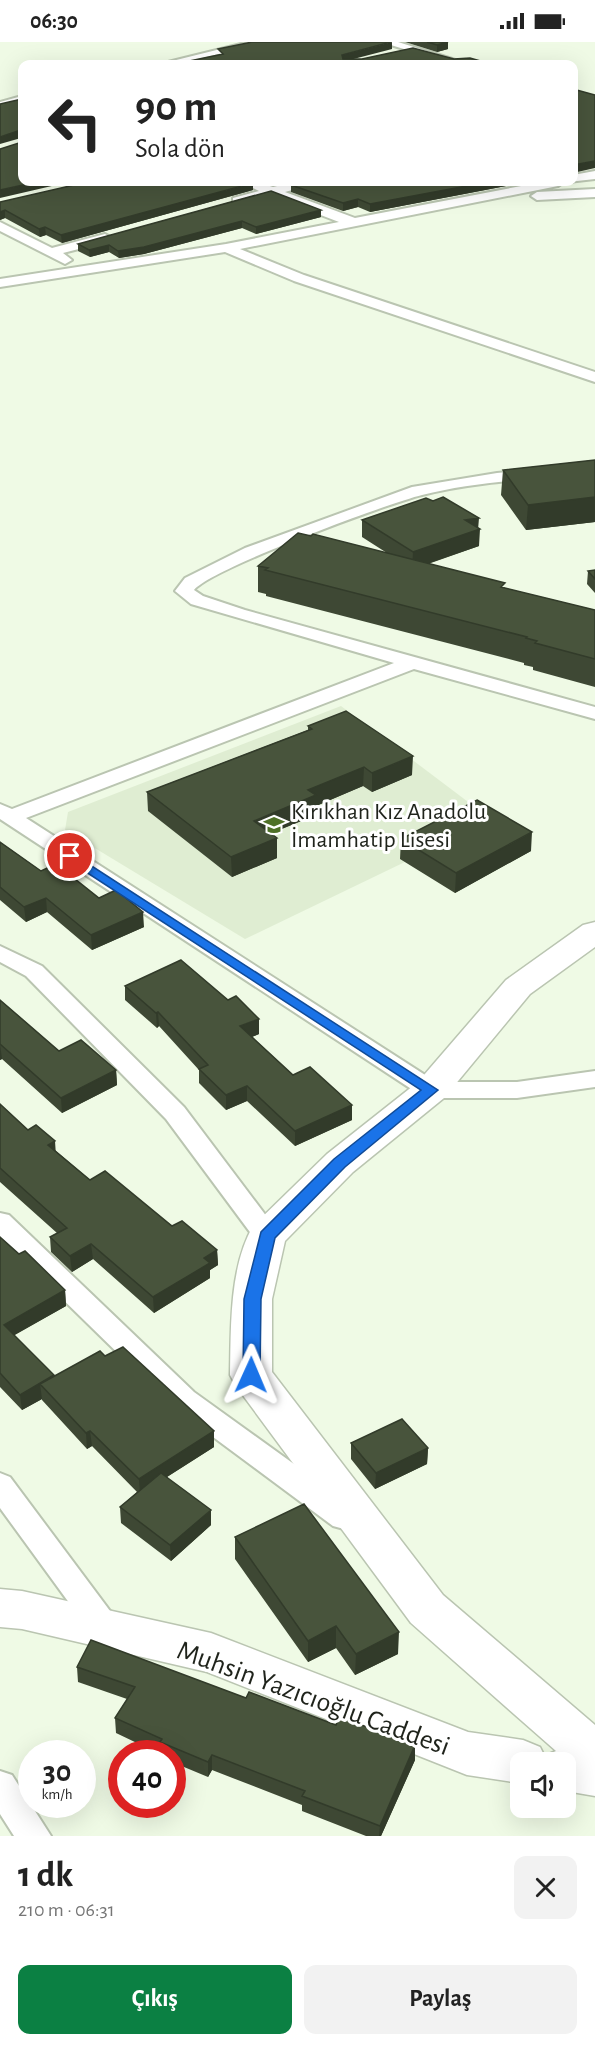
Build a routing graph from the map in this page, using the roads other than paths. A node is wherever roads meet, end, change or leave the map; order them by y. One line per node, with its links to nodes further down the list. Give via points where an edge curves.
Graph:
1 (264, 42): 5 (street)
2 (386, 42): 3 (street)
3 (409, 49): 4 (street); 6 (street)
4 (386, 55)
5 (196, 60)
6 (449, 60)
7 (0, 92): 8 (street)
8 (18, 97)
9 (18, 99): 10 (street)
10 (0, 106)
11 (595, 175): 12 (street)
12 (578, 178)
13 (259, 186): 18 (street)
14 (291, 186): 18 (street)
15 (519, 186): 17 (street)
16 (536, 186): 17 (street)
17 (525, 188): 20 (street)
18 (272, 191): 21 (street); 22 (street)
19 (595, 193): 20 (street)
20 (469, 199): 22 (street)
21 (225, 205)
22 (352, 222): 25 (street)
23 (0, 226): 26 (street)
24 (113, 236): 26 (street)
25 (226, 248): 27 (street); 29 (street, via 299,278)
26 (52, 252): 27 (street)
27 (85, 270): 28 (street)
28 (0, 283)
29 (595, 377)
30 (595, 468): 31 (street, via 418,491 251,552 191,582 184,591 197,600 239,614)
31 (414, 662): 32 (street); 33 (street)
32 (595, 713)
33 (5, 814): 37 (street)
34 (595, 932): 37 (street, via 518,987)
35 (0, 953): 39 (street, via 34,971 175,1113)
36 (595, 1079): 37 (street, via 518,1090)
37 (431, 1090): 39 (street, via 340,1163)
38 (0, 1222): 41 (street, via 184,1400)
39 (267, 1236): 41 (street, via 252,1299 251,1375)
40 (0, 1485): 43 (street)
41 (379, 1542): 44 (street, via 427,1609)
42 (0, 1608): 43 (street, Muhsin Yazıcıoğlu Caddesi)
43 (105, 1628): 45 (street, Muhsin Yazıcıoğlu Caddesi, via 211,1653 467,1753)
44 (595, 1755)
45 (510, 1760)
46 (576, 1771): 47 (street)
47 (595, 1774)
48 (0, 1786): 49 (street)
49 (34, 1836)

